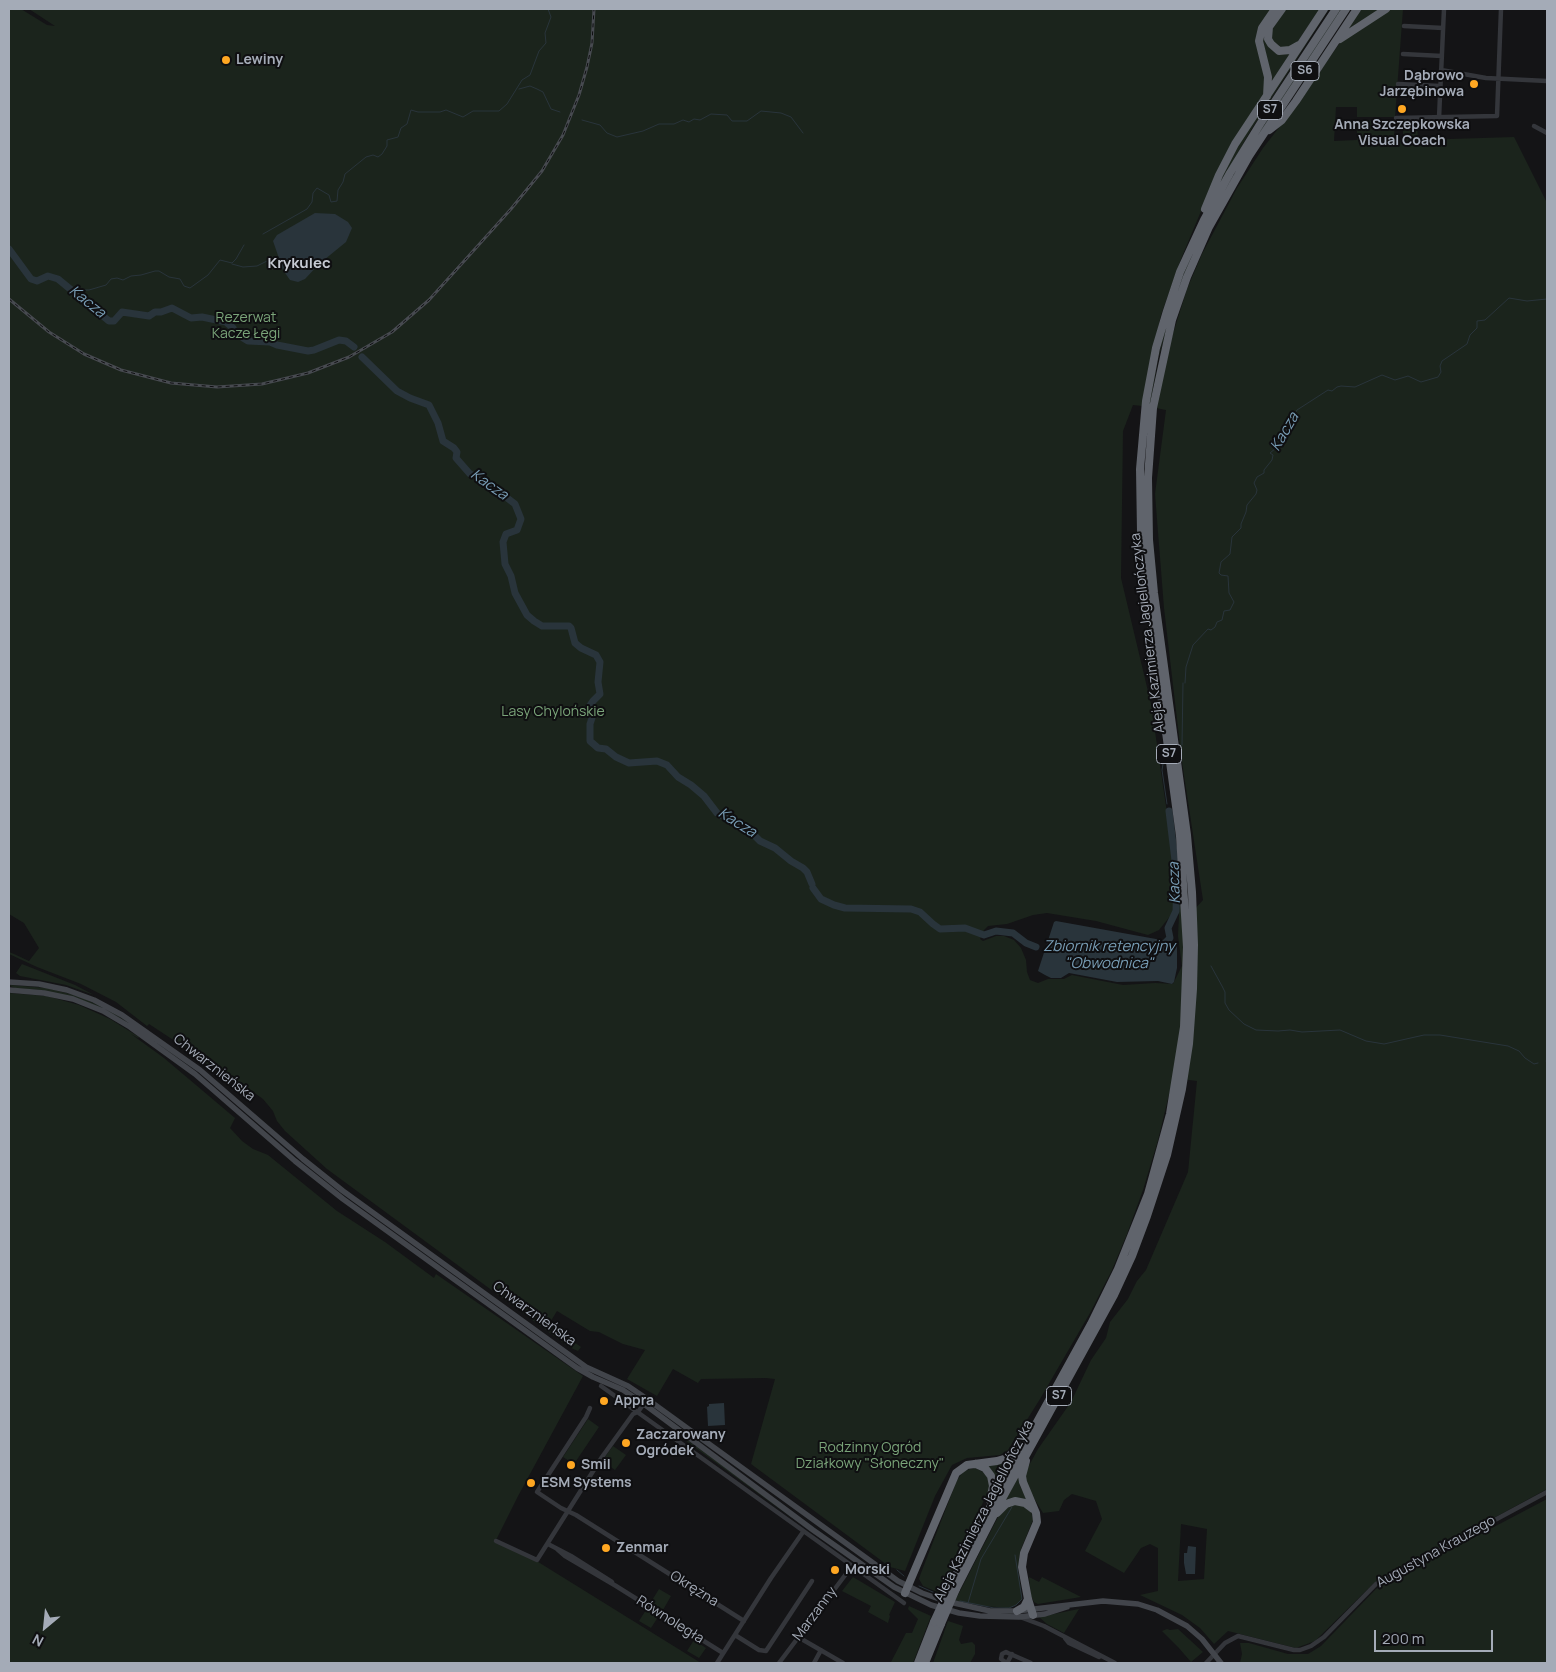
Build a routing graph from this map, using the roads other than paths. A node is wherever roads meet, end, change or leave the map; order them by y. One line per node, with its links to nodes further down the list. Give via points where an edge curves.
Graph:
1 (1275, 9): 21 (highway, via 1262,28 1259,41 1268,77)
2 (1282, 9): 13 (highway, via 1269,27 1270,44 1285,51)
3 (1324, 9): 13 (highway)
4 (1336, 9): 27 (highway, Aleja Kazimierza Jagiellończyka / S7, via 1230,173)
5 (1346, 9): 26 (highway, Aleja Kazimierza Jagiellończyka / S6)
6 (1357, 9): 12 (highway, S7)
7 (1386, 9): 12 (highway)
8 (1444, 9): 11 (street)
9 (1501, 9): 17 (street)
10 (1404, 26): 11 (street)
11 (1443, 28): 15 (street)
12 (1334, 43): 26 (highway, S7, via 1286,115)
13 (1301, 44): 21 (highway)
14 (1403, 54): 15 (street)
15 (1442, 56): 16 (street)
16 (1441, 70): 17 (street); 20 (street)
17 (1499, 78): 18 (street); 23 (street, via 1498,116)
18 (1547, 80)
19 (1398, 84): 20 (street)
20 (1440, 86): 23 (street)
21 (1266, 98): 27 (highway, via 1219,175)
22 (1396, 118): 23 (street)
23 (1439, 118)
24 (1534, 126): 25 (street)
25 (1547, 133)
26 (1263, 134): 36 (highway, Aleja Kazimierza Jagiellończyka / S7, via 1215,214 1184,285 1164,352 1150,436 1149,540 1186,835 1193,918 1192,1004 1183,1080 1165,1162 1132,1256 1098,1327)
27 (1190, 251): 35 (highway, Aleja Kazimierza Jagiellończyka / S7, via 1167,311 1154,362 1144,414 1140,488 1145,577 1180,836 1186,904 1187,984 1175,1094 1135,1230 1091,1324)
28 (9, 982): 30 (main road, Chwarznieńska, via 56,987 104,1004 180,1055)
29 (9, 990): 30 (main road, Chwarznieńska, via 62,996 110,1015 172,1056)
30 (245, 1112): 32 (main road, Chwarznieńska, via 343,1199 577,1368)
31 (600, 1386): 34 (street)
32 (646, 1401): 34 (street); 47 (main road, Chwarznieńska, via 864,1566)
33 (590, 1408): 40 (street, Okrężna, via 537,1489 538,1494)
34 (638, 1412): 40 (street, via 633,1414 602,1457); 42 (street)
35 (1027, 1440): 37 (highway, via 1007,1458); 41 (highway, Aleja Kazimierza Jagiellończyka / S7)
36 (1029, 1449): 39 (highway, via 1022,1476); 41 (highway, Aleja Kazimierza Jagiellończyka / S7)
37 (976, 1464): 41 (highway, via 985,1468 993,1481); 47 (highway, via 964,1466 954,1475)
38 (1547, 1492): 60 (street, Augustyna Krauzego, via 1376,1584 1311,1646 1294,1650 1238,1636 1228,1640)
39 (1034, 1509): 41 (highway, via 1025,1503 1010,1502); 48 (highway, via 1037,1522 1022,1560)
40 (568, 1511): 44 (street); 52 (street, Okrężna)
41 (988, 1517): 53 (highway, Aleja Kazimierza Jagiellończyka / S7, bridge)
42 (803, 1532): 45 (street); 52 (street)
43 (496, 1541): 44 (street, via 537,1560)
44 (548, 1544): 58 (street, Równoległa)
45 (852, 1566): 49 (street); 56 (street, Marzanny)
46 (812, 1581): 55 (street, via 766,1651)
47 (907, 1590): 51 (main road, Chwarznieńska, via 931,1605 959,1613 989,1617)
48 (1028, 1599): 50 (highway); 51 (highway)
49 (904, 1603)
50 (1032, 1613): 51 (main road, Chwarznieńska); 54 (street, Chwarznieńska); 60 (main road, Chwarznieńska, via 1059,1611 1069,1606 1103,1601 1148,1607 1187,1626)
51 (1018, 1614): 54 (street, Chwarznieńska)
52 (744, 1621): 55 (street)
53 (937, 1623): 66 (highway, Aleja Kazimierza Jagiellończyka / S7); 67 (highway, Aleja Kazimierza Jagiellończyka / S7)
54 (1044, 1626): 61 (street, Chwarznieńska)
55 (735, 1635): 58 (street)
56 (798, 1637): 57 (street); 63 (street, Marzanny)
57 (821, 1650): 64 (street); 65 (street)
58 (723, 1653): 62 (street)
59 (1012, 1654): 68 (street)
60 (1215, 1654): 70 (street, Augustyna Krauzego); 71 (main road, Chwarznieńska)
61 (1107, 1661): 69 (street, Chwarznieńska)
62 (717, 1663)
63 (779, 1663)
64 (814, 1663)
65 (843, 1663)
66 (918, 1663)
67 (925, 1663)
68 (1031, 1663)
69 (1115, 1663)
70 (1206, 1663)
71 (1221, 1663)

